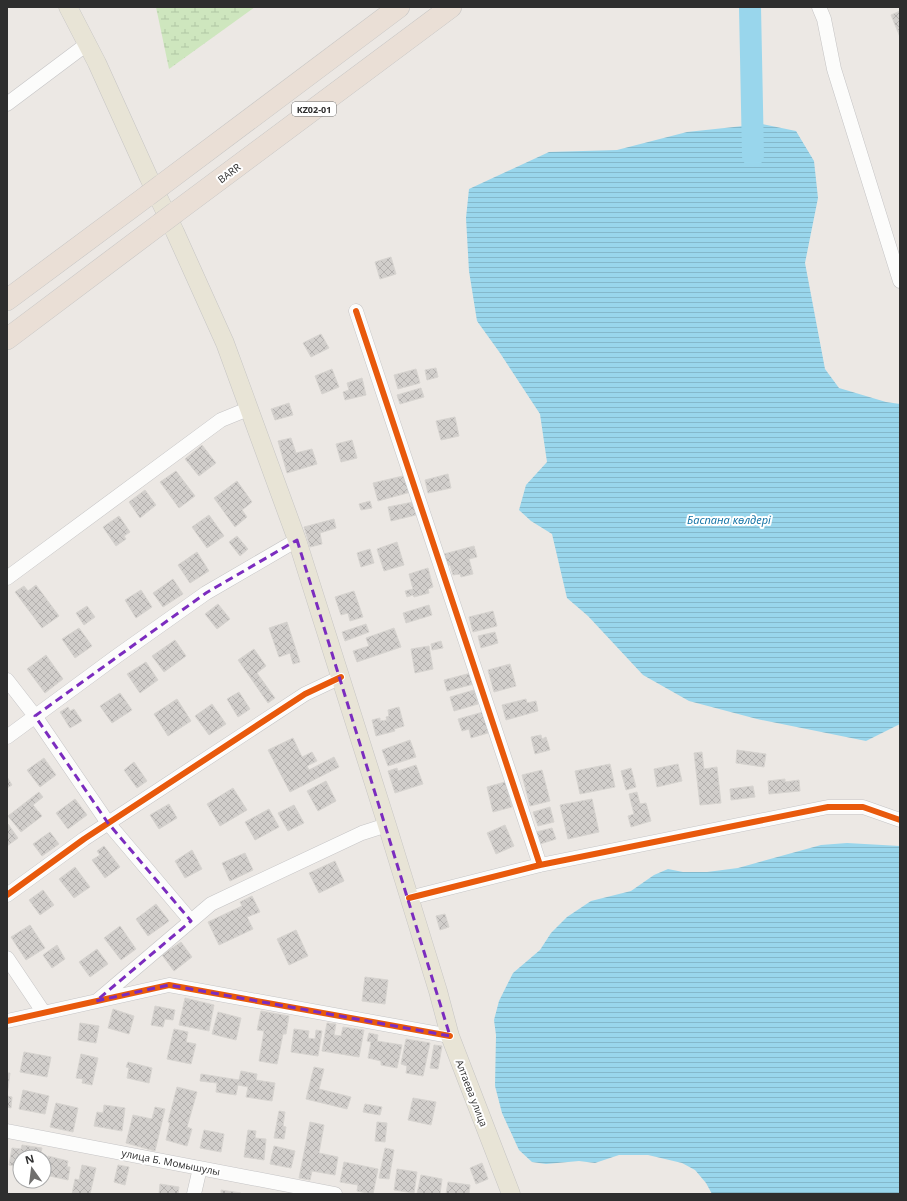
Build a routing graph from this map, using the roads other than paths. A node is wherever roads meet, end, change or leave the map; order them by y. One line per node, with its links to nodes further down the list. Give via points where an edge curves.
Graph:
1 (68, 7): 5 (main road, Алтаева улица)
2 (399, 7): 8 (highway, KZ02-01)
3 (451, 7): 10 (highway, BARR / KZ02-01, bridge)
4 (819, 7): 7 (street, via 824,19 834,69)
5 (87, 44): 6 (street); 11 (main road, Алтаева улица, via 219,329)
6 (7, 104)
7 (900, 281)
8 (7, 300)
9 (356, 311): 21 (street)
10 (7, 339)
11 (248, 409): 12 (main road, Алтаева улица); 13 (street, via 221,420)
12 (297, 540): 14 (main road, Алтаева улица); 16 (street, via 206,593)
13 (7, 578)
14 (341, 677): 19 (street, via 305,694); 20 (main road, Алтаева улица)
15 (7, 680): 16 (street)
16 (35, 716): 17 (street); 19 (street)
17 (7, 737)
18 (900, 820): 21 (street, via 864,807 828,807)
19 (108, 823): 22 (street); 24 (street)
20 (387, 825): 23 (main road, Алтаева улица); 24 (street, via 362,833 211,904)
21 (540, 865): 23 (street)
22 (7, 895)
23 (409, 898): 29 (main road, Алтаева улица)
24 (191, 921): 26 (street)
25 (7, 958): 27 (street)
26 (96, 1001): 27 (street); 29 (street, via 169,985)
27 (44, 1013): 28 (street)
28 (7, 1021)
29 (450, 1036): 34 (main road, Алтаева улица)
30 (7, 1131): 31 (street, улица Б. Момышулы)
31 (200, 1168): 32 (street); 33 (street, улица Б. Момышулы)
32 (194, 1194)
33 (335, 1194)
34 (511, 1194)

